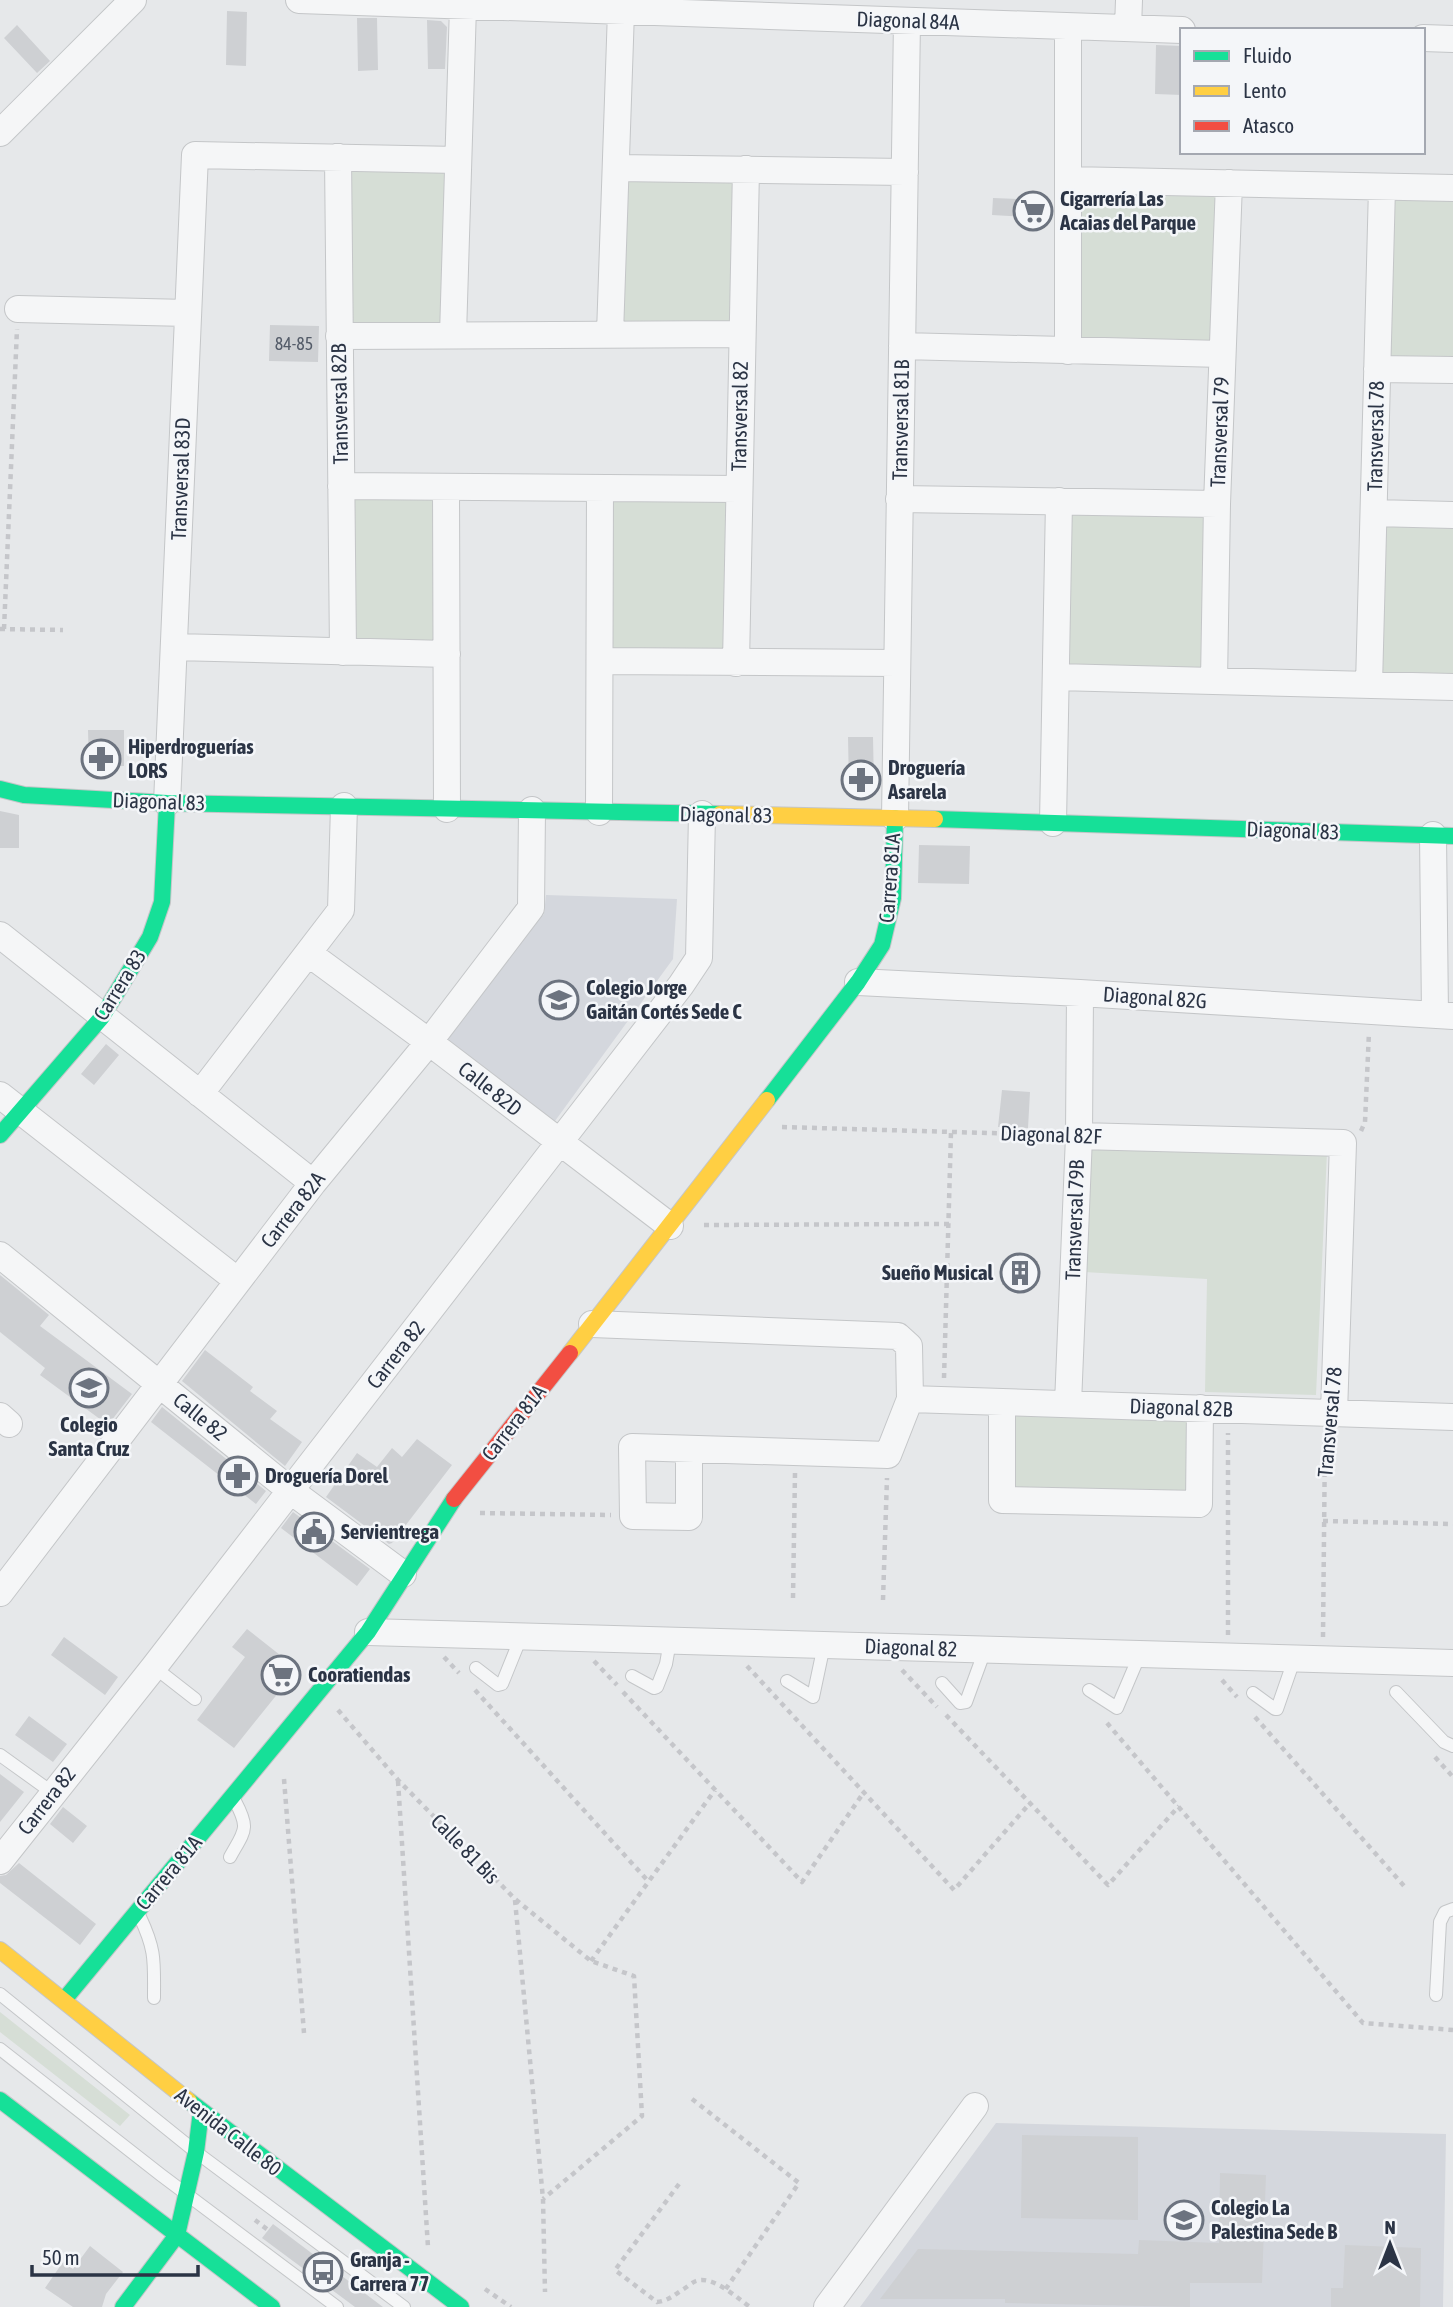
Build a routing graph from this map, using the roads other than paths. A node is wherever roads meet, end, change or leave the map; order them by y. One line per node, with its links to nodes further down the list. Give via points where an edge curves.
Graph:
1 (133, 0): 13 (street)
2 (299, 0): 4 (street, Diagonal 84A)
3 (1129, 0): 9 (street)
4 (452, 4): 5 (street, Diagonal 84A); 15 (street)
5 (637, 8): 6 (street, Diagonal 84A); 16 (street)
6 (796, 8): 7 (street, Diagonal 84A)
7 (907, 21): 8 (street, Diagonal 84A); 18 (street, Transversal 81B)
8 (1068, 26): 9 (street, Diagonal 84A); 19 (street)
9 (1128, 28): 10 (street, Diagonal 84A)
10 (1180, 30)
11 (1425, 38): 12 (street)
12 (1453, 39)
13 (0, 133)
14 (338, 157): 15 (street); 24 (street, Transversal 83D, via 195,155); 28 (street, Transversal 82B)
15 (458, 160): 27 (street)
16 (617, 168): 17 (street); 25 (street)
17 (746, 169): 18 (street); 26 (street, Transversal 82)
18 (905, 172): 29 (street, Transversal 81B)
19 (1068, 180): 20 (street); 30 (street)
20 (1229, 183): 21 (street); 31 (street, Transversal 79)
21 (1382, 187): 22 (street); 32 (street, Transversal 78)
22 (1453, 188)
23 (18, 309): 24 (street)
24 (188, 313): 43 (street, Transversal 83D)
25 (610, 334): 26 (street); 27 (street)
26 (742, 334): 37 (street, Transversal 82)
27 (453, 335): 28 (street)
28 (339, 336): 34 (street, Transversal 82B)
29 (902, 346): 30 (street); 38 (street, Transversal 81B)
30 (1068, 351): 31 (street)
31 (1222, 354): 40 (street, Transversal 79)
32 (1377, 369): 33 (street); 41 (street, Transversal 78)
33 (1453, 370)
34 (341, 486): 35 (street); 44 (street, Transversal 82B)
35 (446, 487): 36 (street); 45 (street)
36 (600, 488): 37 (street); 46 (street)
37 (739, 489): 47 (street, Transversal 82)
38 (899, 499): 39 (street); 48 (street, Transversal 81B)
39 (1059, 502): 40 (street); 49 (street)
40 (1217, 504): 50 (street, Transversal 79)
41 (1374, 513): 42 (street); 51 (street, Transversal 78)
42 (1453, 515)
43 (174, 647): 44 (street); 54 (street, Transversal 83D)
44 (343, 652): 45 (street)
45 (447, 654): 56 (street)
46 (600, 661): 47 (street); 58 (street)
47 (736, 663): 48 (street)
48 (897, 663): 60 (street, Transversal 81B)
49 (1056, 677): 50 (street); 61 (street)
50 (1214, 681): 51 (street)
51 (1369, 685): 52 (street)
52 (1453, 687)
53 (0, 789): 54 (main road, Diagonal 83, via 24,795)
54 (167, 803): 55 (main road, Diagonal 83); 68 (main road, Carrera 83, via 162,902 150,937)
55 (344, 806): 56 (main road, Diagonal 83); 64 (street, via 341,910)
56 (447, 809): 57 (main road, Diagonal 83)
57 (533, 810): 58 (main road, Diagonal 83); 69 (street, Carrera 82A, via 531,908)
58 (599, 812): 59 (main road, Diagonal 83)
59 (702, 814): 60 (main road, Diagonal 83); 74 (street, Carrera 82, via 699,958)
60 (895, 818): 61 (main road, Diagonal 83); 65 (main road, Carrera 81A, via 893,904 877,954)
61 (1053, 823): 62 (main road, Diagonal 83)
62 (1443, 835): 67 (street)
63 (0, 935): 68 (street)
64 (308, 953): 69 (street, Calle 82D); 70 (street)
65 (858, 982): 66 (street, Diagonal 82G); 77 (main road, Carrera 81A)
66 (1080, 993): 67 (street, Diagonal 82G); 73 (street, Transversal 79B)
67 (1444, 1016)
68 (102, 1017): 70 (street); 71 (main road, Carrera 83)
69 (429, 1042): 74 (street, Calle 82D); 76 (street, Carrera 82A)
70 (200, 1094): 76 (street)
71 (10, 1103): 72 (main road, Carrera 83); 79 (street)
72 (0, 1135)
73 (1079, 1136): 75 (street, Diagonal 82F); 84 (street, Transversal 79B)
74 (560, 1143): 77 (street, Calle 82D); 89 (street, Carrera 82)
75 (1343, 1143): 86 (street, Transversal 78)
76 (313, 1183): 79 (street, Carrera 82A)
77 (670, 1226): 80 (main road, Carrera 81A)
78 (0, 1255): 81 (street, Calle 82)
79 (238, 1281): 81 (street, Carrera 82A)
80 (592, 1324): 82 (street, via 898,1336 909,1346); 90 (main road, Carrera 81A, via 444,1512)
81 (158, 1384): 89 (street, Calle 82); 91 (street, Carrera 82A)
82 (909, 1399): 83 (street, Diagonal 82B); 88 (street, via 888,1455)
83 (1002, 1402): 84 (street, Diagonal 82B); 85 (street, via 1002,1500 1199,1504)
84 (1068, 1404): 85 (street, Diagonal 82B)
85 (1200, 1408): 86 (street, Diagonal 82B)
86 (1335, 1413): 87 (street, Diagonal 82B)
87 (1453, 1417)
88 (689, 1449): 88 (street, via 690,1517 633,1516 632,1447)
89 (291, 1491): 90 (street, Calle 82); 100 (street, Carrera 82)
90 (403, 1574): 92 (main road, Carrera 81A)
91 (0, 1593)
92 (369, 1632): 93 (street, Diagonal 82); 112 (main road, Carrera 81A)
93 (521, 1637): 94 (street, Diagonal 82); 101 (lane, via 502,1684)
94 (670, 1641): 95 (street, Diagonal 82); 102 (lane, via 657,1687)
95 (824, 1645): 96 (street, Diagonal 82); 103 (lane, via 813,1697)
96 (985, 1650): 97 (street, Diagonal 82); 104 (lane, via 966,1702 960,1703)
97 (1140, 1654): 98 (street, Diagonal 82); 105 (lane, via 1117,1708)
98 (1294, 1660): 99 (street, Diagonal 82); 107 (lane, via 1277,1709)
99 (1453, 1663)
100 (154, 1667): 108 (lane); 111 (street, Carrera 82)
101 (477, 1668)
102 (632, 1676)
103 (787, 1681)
104 (942, 1683)
105 (1089, 1690)
106 (1396, 1692): 109 (lane)
107 (1253, 1693)
108 (195, 1699)
109 (1453, 1746)
110 (0, 1755): 111 (lane)
111 (53, 1793): 114 (street, Carrera 82)
112 (233, 1797): 113 (lane, via 245,1825); 116 (main road, Carrera 81A)
113 (230, 1857)
114 (0, 1861)
115 (1453, 1909): 119 (lane, via 1445,1912 1440,1922)
116 (137, 1912): 120 (lane, via 152,1942); 121 (main road, Carrera 81A)
117 (0, 1950): 121 (main road, Avenida Calle 80)
118 (0, 1994): 126 (lane)
119 (1436, 1995)
120 (154, 1998)
121 (64, 2000): 125 (main road, Avenida Calle 80)
122 (0, 2049): 127 (lane)
123 (0, 2100): 128 (main road)
124 (975, 2106): 134 (street)
125 (201, 2111): 126 (main road); 133 (main road, Avenida Calle 80)
126 (196, 2152): 127 (main road); 132 (lane)
127 (188, 2195): 128 (main road); 131 (lane)
128 (177, 2235): 129 (main road); 130 (main road)
129 (123, 2307)
130 (272, 2307)
131 (337, 2307)
132 (404, 2307)
133 (461, 2307)
134 (827, 2307)

